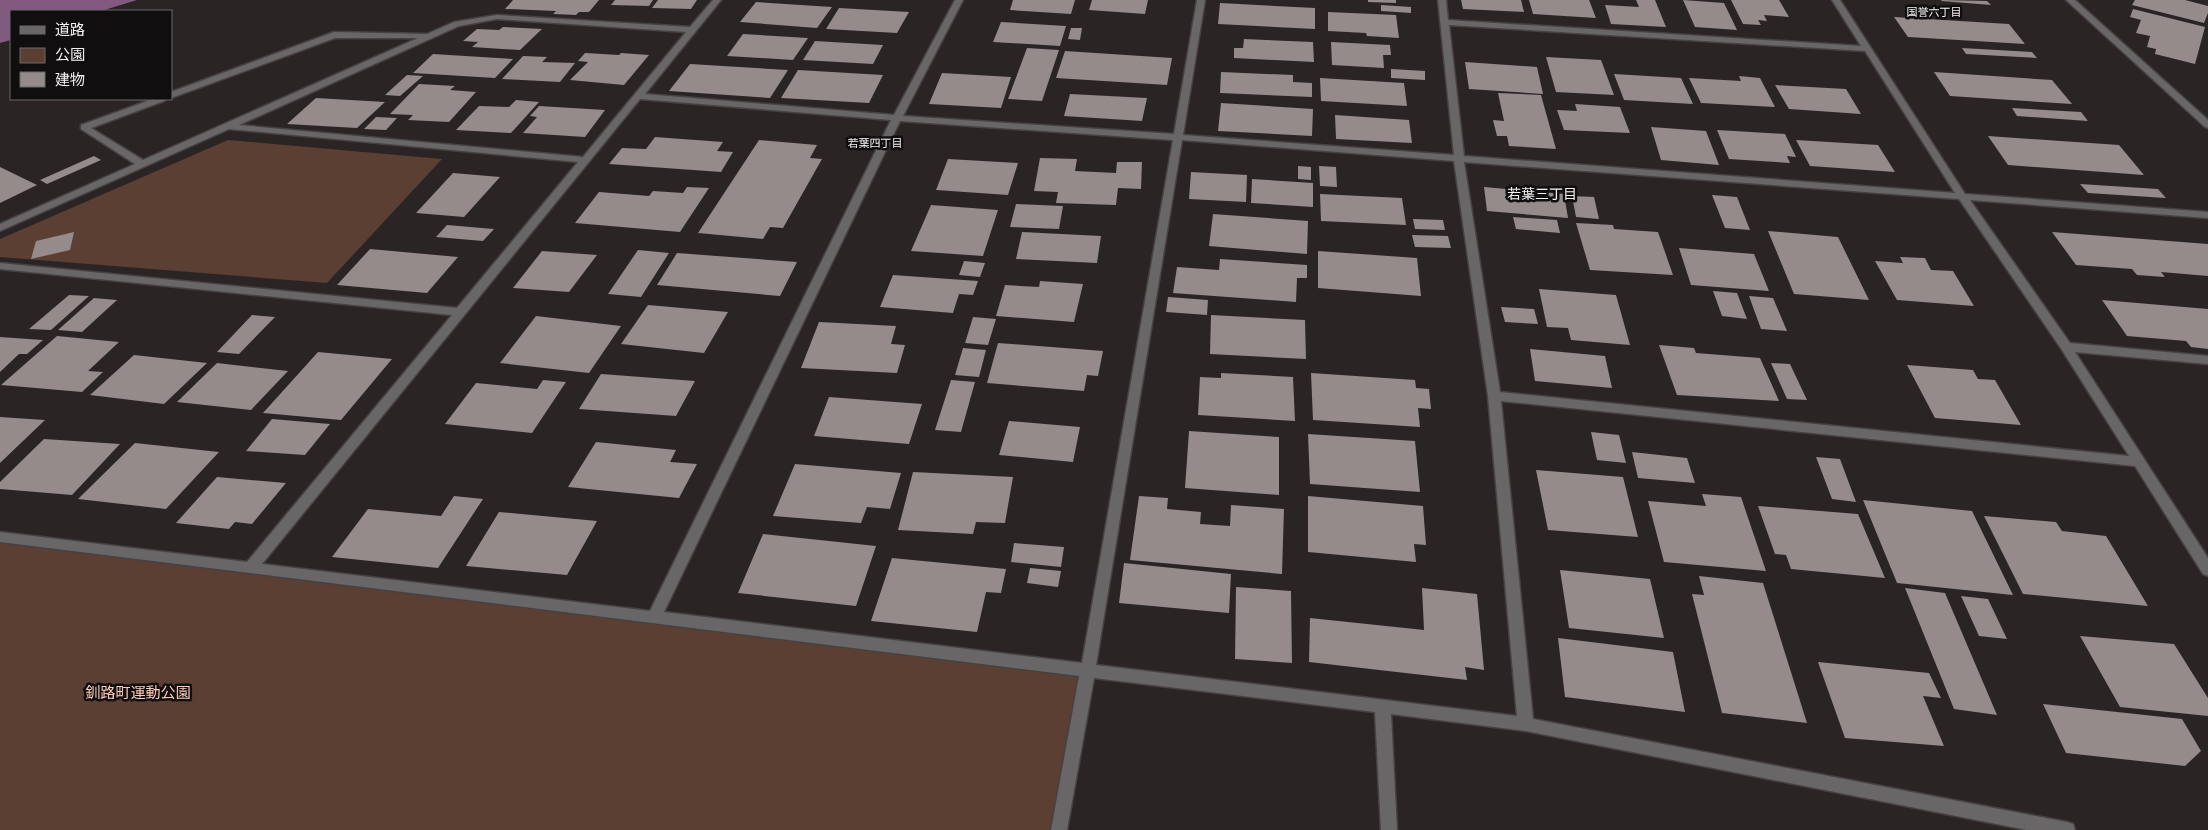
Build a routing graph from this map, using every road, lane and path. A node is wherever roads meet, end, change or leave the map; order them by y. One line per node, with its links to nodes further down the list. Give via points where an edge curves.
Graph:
1 (717, 0): 8 (street)
2 (959, 0): 14 (street)
3 (1201, 0): 17 (street)
4 (1442, 0): 7 (street)
5 (1836, 0): 10 (street)
6 (2070, 0): 15 (street)
7 (1443, 22): 10 (street); 18 (street)
8 (691, 30): 9 (street, via 497,17 457,24); 12 (street)
9 (429, 36): 11 (street, via 334,35); 16 (street)
10 (1868, 49): 21 (street)
11 (172, 95)
12 (636, 96): 14 (street); 19 (street)
13 (158, 100): 20 (street, via 84,127)
14 (897, 118): 17 (street); 33 (street)
15 (2208, 125)
16 (230, 127): 19 (street); 20 (street)
17 (1178, 137): 18 (street); 34 (street)
18 (1459, 159): 21 (street); 28 (street)
19 (584, 160): 25 (street)
20 (144, 165): 23 (street)
21 (1963, 198): 22 (street); 26 (street)
22 (2208, 215)
23 (0, 228)
24 (0, 266): 25 (street)
25 (458, 312): 31 (street)
26 (2066, 347): 27 (street); 29 (street)
27 (2208, 360)
28 (1494, 396): 29 (street); 36 (street)
29 (2138, 462): 32 (street)
30 (0, 537): 31 (street)
31 (250, 567): 33 (street)
32 (2208, 570)
33 (654, 618): 34 (street)
34 (1088, 670): 35 (street); 37 (street)
35 (1382, 706): 36 (street); 38 (street)
36 (1526, 724): 39 (street)
37 (1059, 830)
38 (1389, 830)
39 (2067, 830)

